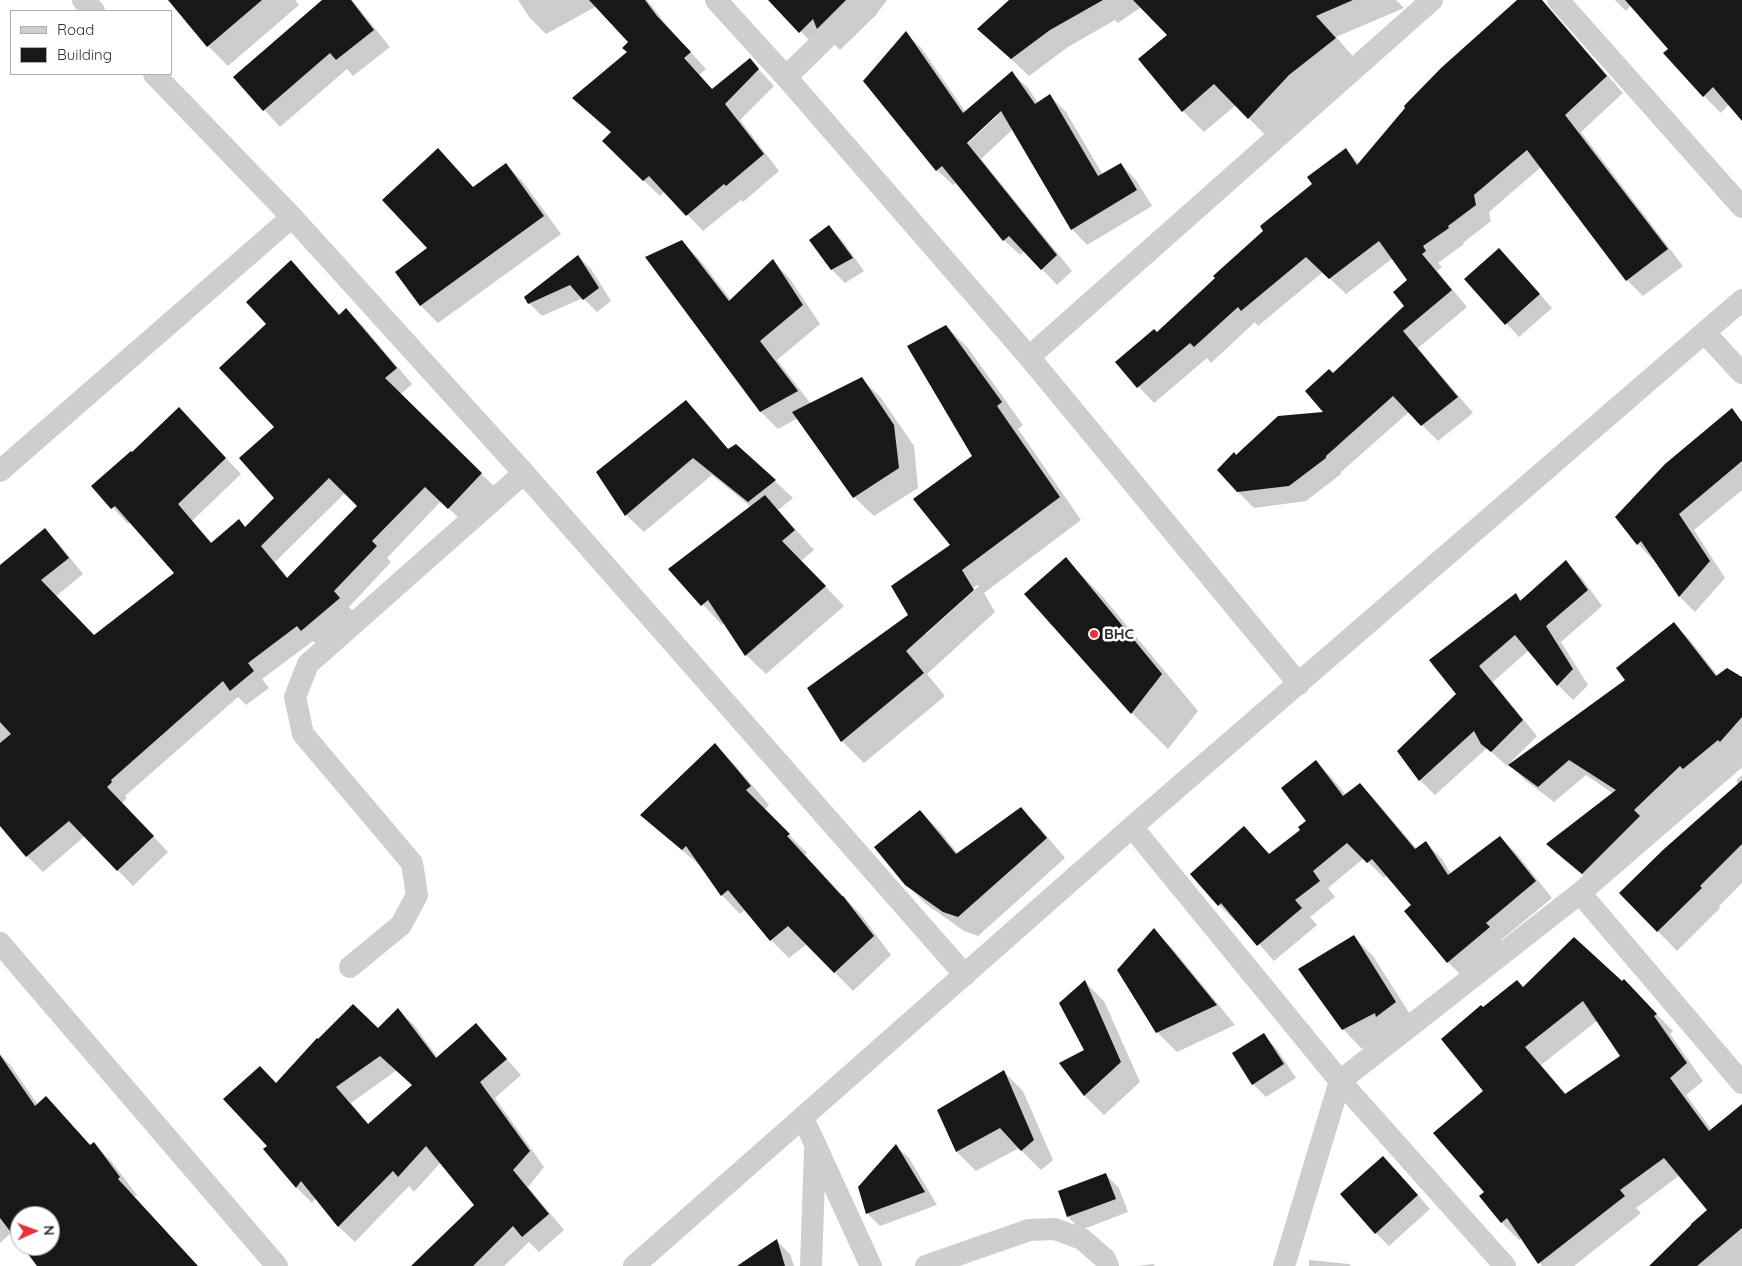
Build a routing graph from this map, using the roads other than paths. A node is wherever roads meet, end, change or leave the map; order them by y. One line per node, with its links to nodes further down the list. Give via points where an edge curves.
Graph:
1 (83, 0): 6 (street)
2 (716, 0): 8 (street)
3 (865, 0): 8 (street)
4 (1432, 0): 13 (street)
5 (1558, 0): 9 (street)
6 (93, 10)
7 (155, 75): 10 (street)
8 (786, 77): 13 (street)
9 (1742, 207)
10 (292, 217): 15 (street); 16 (street)
11 (1742, 300): 12 (street)
12 (1705, 333): 14 (street); 17 (street)
13 (1029, 357): 17 (street)
14 (1742, 373)
15 (0, 472)
16 (524, 473): 22 (street, via 308,664 295,697 303,734 412,863 417,895 401,925); 23 (street)
17 (1299, 684): 19 (street)
18 (1742, 753): 20 (street)
19 (1132, 827): 23 (street); 24 (street)
20 (1580, 893): 24 (street); 25 (street)
21 (0, 943): 28 (street)
22 (350, 967)
23 (965, 974): 26 (street)
24 (1340, 1081): 34 (street); 35 (street)
25 (1742, 1083)
26 (803, 1118): 27 (street); 29 (street)
27 (816, 1145): 30 (street); 31 (street)
28 (276, 1266)
29 (634, 1266)
30 (811, 1266)
31 (871, 1266)
32 (926, 1266): 33 (street, via 1029,1230 1055,1229 1082,1239)
33 (1108, 1266)
34 (1284, 1266)
35 (1505, 1266)

